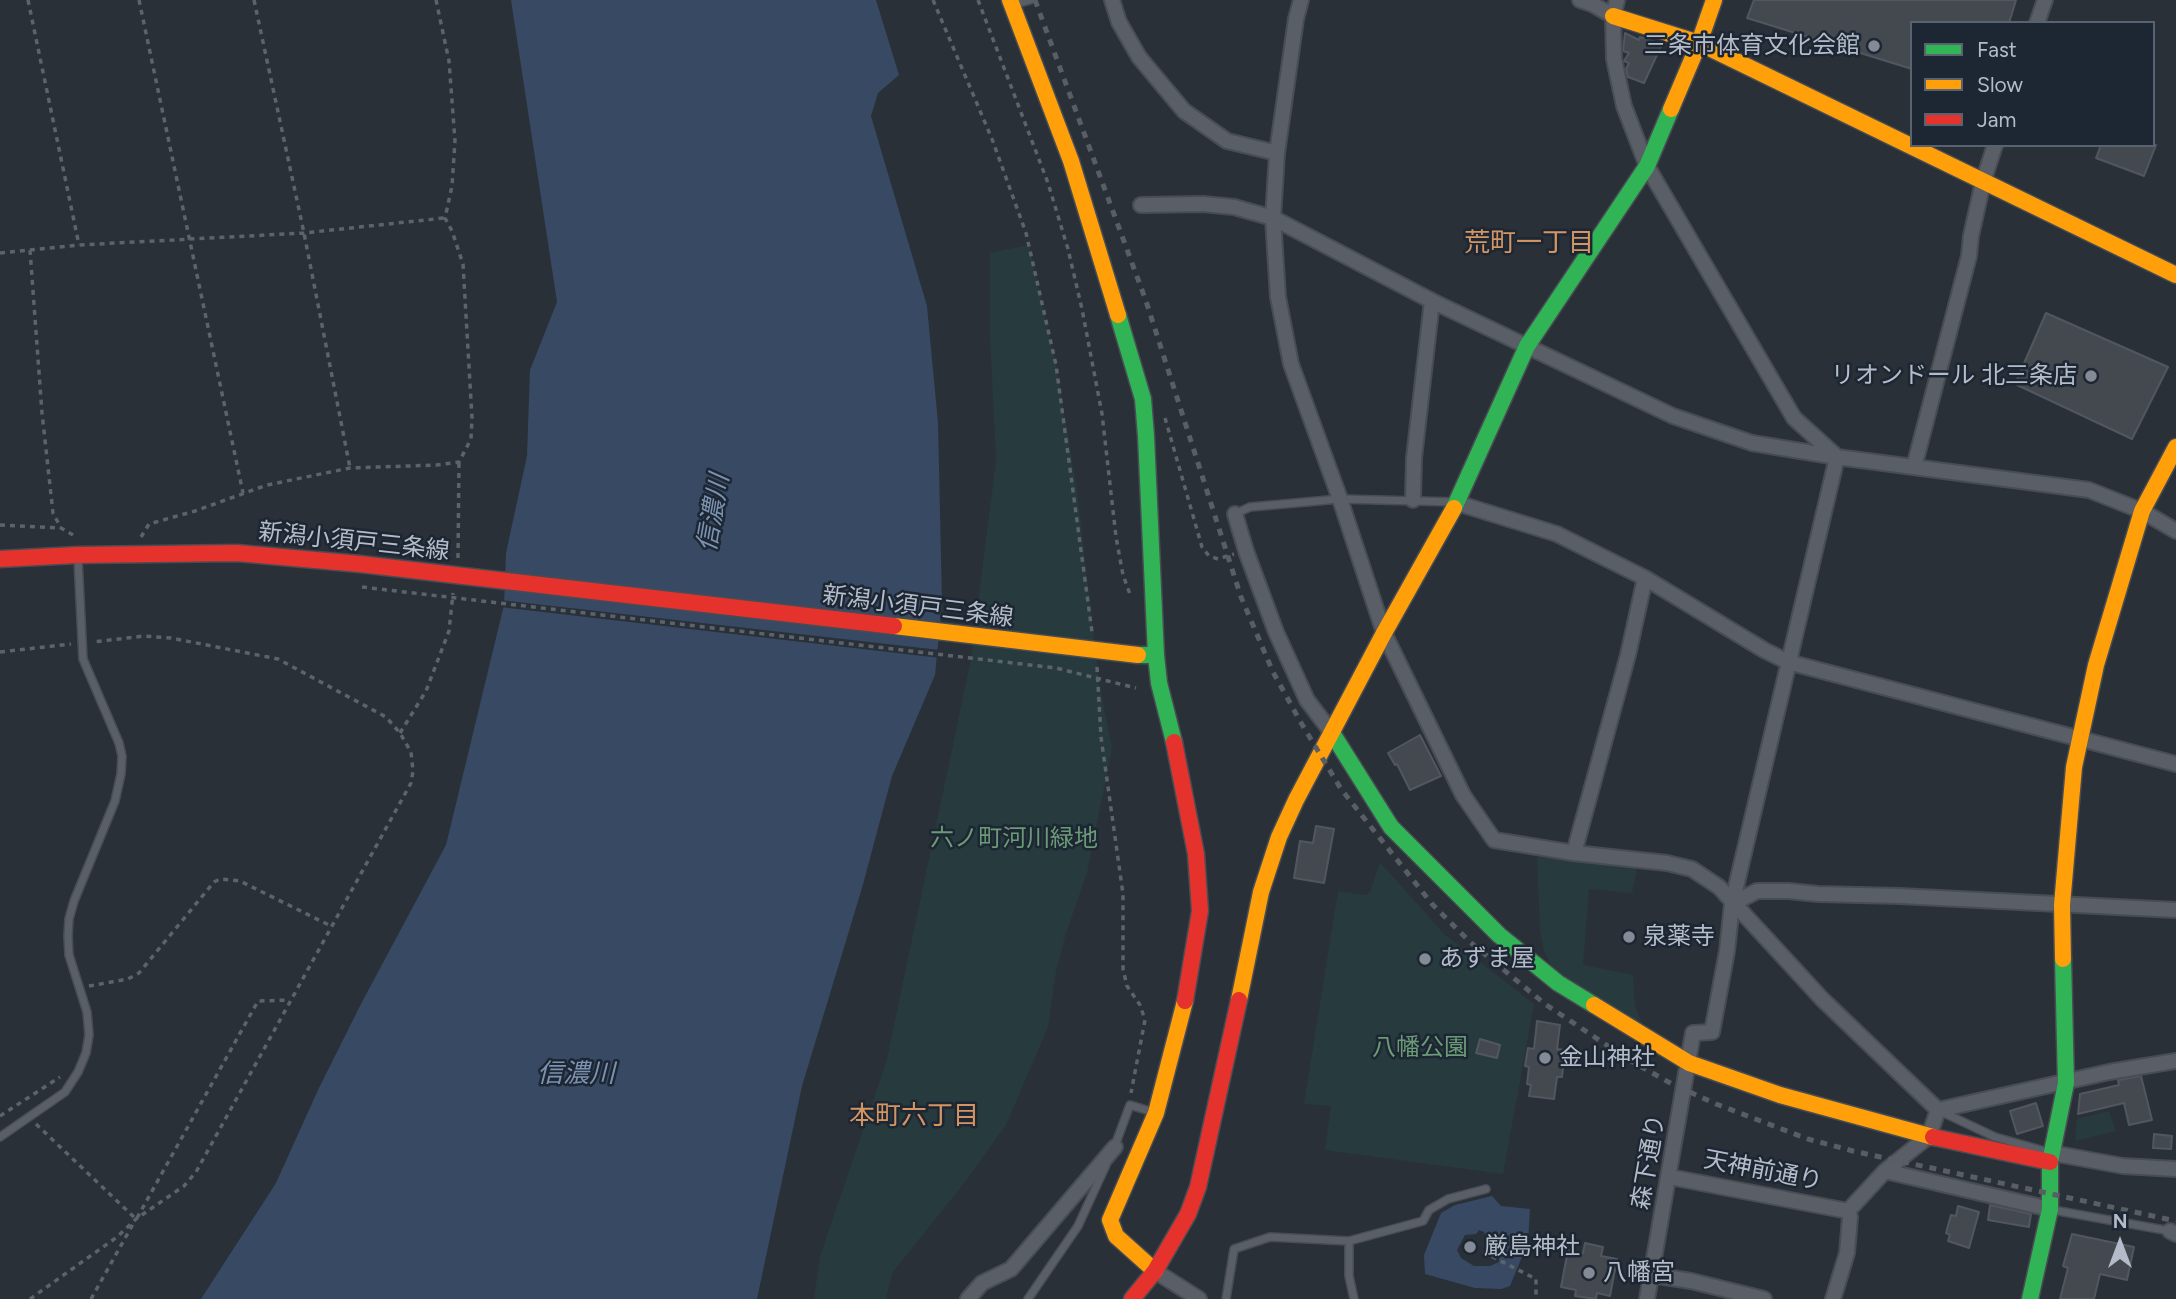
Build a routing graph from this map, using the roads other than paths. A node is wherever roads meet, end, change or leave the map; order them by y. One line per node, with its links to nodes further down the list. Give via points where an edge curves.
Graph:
1 (1030, 0): 7 (lane)
2 (1112, 0): 14 (street, via 1139,57 1184,111 1227,141)
3 (1301, 0): 14 (street)
4 (1580, 0): 8 (street)
5 (1714, 0): 10 (street)
6 (2045, 0): 9 (street)
7 (1011, 3): 35 (street, via 1071,161 1143,399)
8 (1615, 8): 10 (street); 15 (street, via 1614,59)
9 (2038, 21)
10 (1699, 43): 11 (street); 15 (street)
11 (1910, 146)
12 (1911, 147): 16 (street)
13 (1994, 147): 16 (street)
14 (1277, 153): 18 (street)
15 (1647, 166): 21 (street); 23 (street, via 1794,418)
16 (1983, 182): 19 (street); 24 (street, via 1969,256)
17 (1141, 205): 18 (street, via 1234,207)
18 (1273, 218): 20 (street); 25 (street, via 1278,297 1291,364)
19 (2176, 275)
20 (1432, 301): 21 (street); 26 (street)
21 (1527, 346): 23 (street, via 1673,416 1752,443); 27 (street)
22 (2176, 447): 28 (street)
23 (1837, 457): 24 (street); 36 (street)
24 (1914, 467): 28 (street, via 2089,490)
25 (1340, 499): 26 (lane); 29 (lane, via 1250,507); 34 (street)
26 (1413, 499): 27 (lane)
27 (1457, 502): 33 (street, via 1557,534); 34 (street)
28 (2142, 512): 30 (street); 38 (street, via 2096,665)
29 (1235, 514): 37 (street, via 1276,632 1307,700)
30 (2176, 531)
31 (77, 555): 32 (street, 新潟小須戸三条線); 35 (street, 新潟小須戸三条線, bridge, via 237,553 360,564); 50 (lane, via 83,659 122,756 115,801 69,919 69,955 87,1012 89,1035 86,1053 65,1092)
32 (0, 559)
33 (1645, 578): 36 (street); 40 (street)
34 (1384, 633): 37 (street); 40 (street, via 1463,795 1494,840)
35 (1156, 655): 48 (street, via 1196,854 1200,911 1178,1035)
36 (1788, 662): 38 (street); 41 (street)
37 (1332, 733): 45 (street, via 1391,827 1499,935 1558,982); 61 (street, via 1270,862 1198,1187 1188,1214)
38 (2081, 739): 39 (street); 42 (street, via 2074,767)
39 (2176, 764)
40 (1574, 853): 41 (street, via 1692,869 1719,887)
41 (1732, 904): 42 (street, via 1757,891 1789,891); 45 (street, 森下通り, via 1712,1032 1693,1033); 47 (street, via 1822,999)
42 (2062, 905): 43 (street); 46 (street)
43 (2176, 910)
44 (2176, 1061): 46 (street)
45 (1689, 1063): 49 (street, via 1780,1095); 55 (street, 森下通り)
46 (2066, 1083): 47 (street); 52 (street)
47 (1938, 1110): 49 (street); 52 (lane)
48 (1156, 1113): 51 (lane, via 1130,1105); 61 (street, via 1110,1220 1116,1236)
49 (1929, 1136): 52 (street); 54 (street)
50 (0, 1137)
51 (1115, 1147): 63 (street, via 1011,1269 982,1283); 64 (lane, via 1078,1226)
52 (2051, 1158): 53 (street); 57 (street)
53 (2176, 1169)
54 (1885, 1171): 57 (street); 58 (street)
55 (1670, 1177): 58 (street, 天神前通り); 62 (street, 森下通り)
56 (1486, 1189): 60 (lane, via 1448,1199 1429,1210 1423,1221)
57 (2050, 1209): 59 (lane); 72 (street)
58 (1848, 1211): 71 (street, via 1847,1253)
59 (2173, 1232)
60 (1349, 1241): 67 (lane, via 1270,1237 1234,1249); 68 (lane)
61 (1154, 1271): 65 (street); 66 (street)
62 (1652, 1275): 69 (street, 森下通り); 70 (street)
63 (968, 1299)
64 (1028, 1299)
65 (1132, 1299)
66 (1199, 1299)
67 (1226, 1299)
68 (1354, 1299)
69 (1647, 1299)
70 (1764, 1299)
71 (1833, 1299)
72 (2030, 1299)

